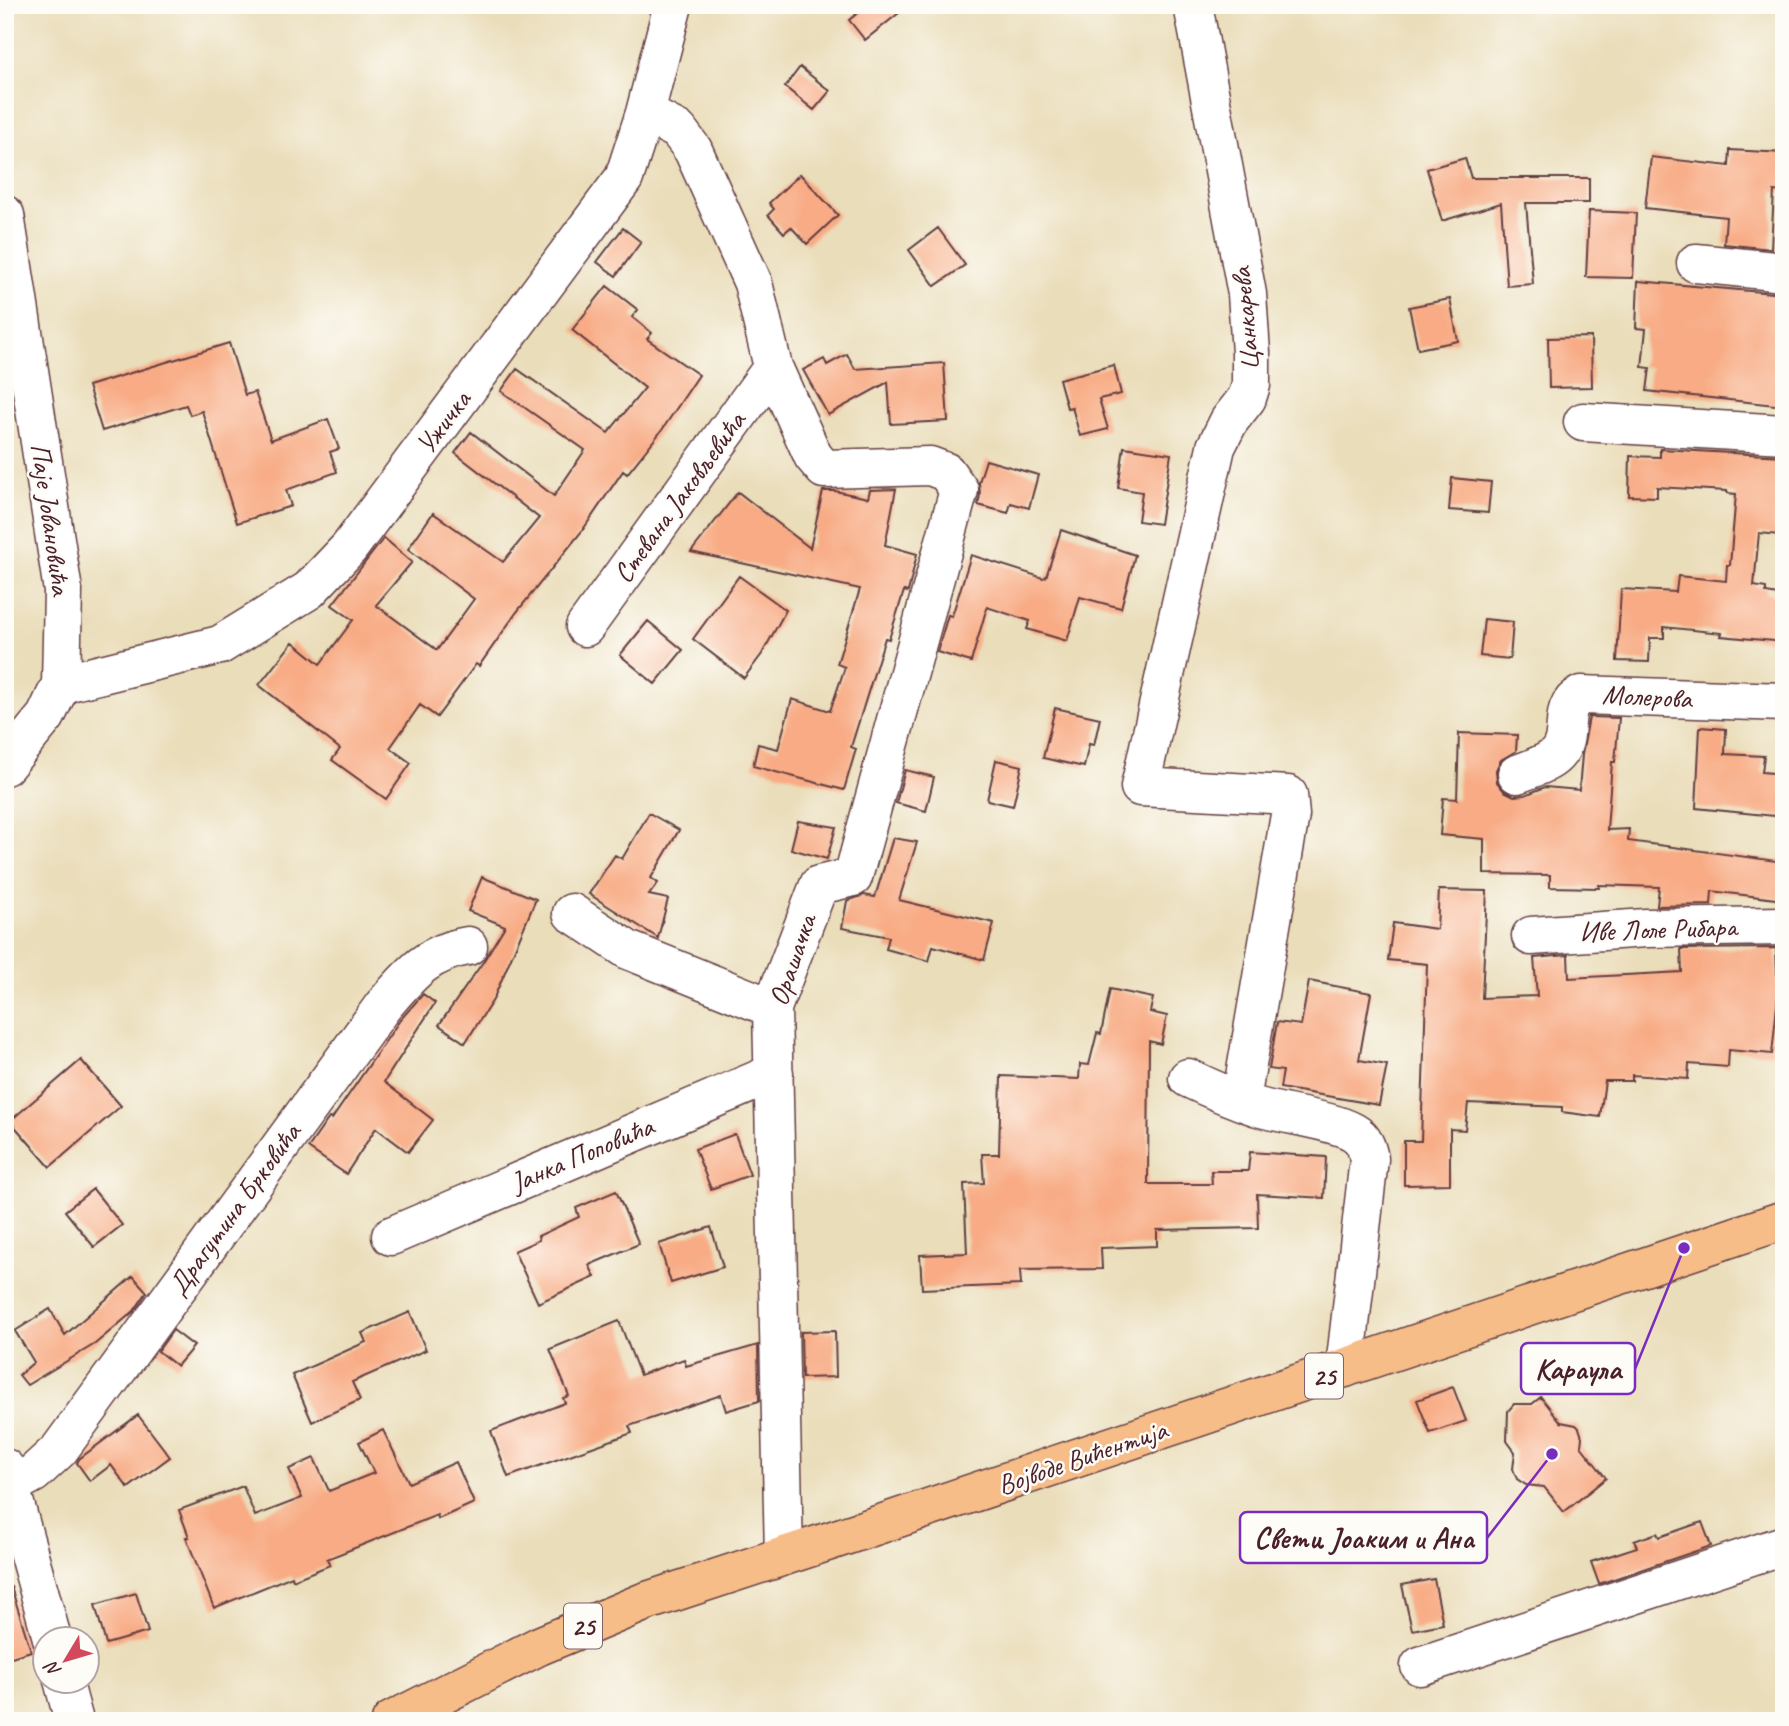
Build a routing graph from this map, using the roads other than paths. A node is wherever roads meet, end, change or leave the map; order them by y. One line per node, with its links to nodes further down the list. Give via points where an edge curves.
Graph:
1 (673, 5): 4 (street, Ужичка)
2 (1193, 5): 25 (street, Цанкарева, via 1247,294 1251,385 1216,447 1140,787 1288,795 1290,815)
3 (1220, 5): 5 (street)
4 (645, 113): 10 (street, via 678,131 693,150 753,283); 14 (street, Ужичка, via 624,178 349,548 310,590 220,645)
5 (1242, 171)
6 (5, 215): 8 (street, Паје Јовановића)
7 (1696, 263): 9 (street)
8 (9, 264): 14 (street, Паје Јовановића, via 63,591)
9 (1784, 272)
10 (773, 367): 13 (street, Стевана Јаковљевића); 22 (street, Орашачка, via 813,456 824,469 930,467 946,472 959,491 853,877 818,885)
11 (1583, 422): 12 (street)
12 (1784, 434)
13 (585, 627)
14 (61, 684): 16 (street, Паје Јовановића, via 46,716)
15 (1784, 702): 17 (street, Молерова, via 1581,695 1569,705 1564,744 1558,753)
16 (5, 766)
17 (1517, 774)
18 (572, 913): 22 (street, via 628,950)
19 (1784, 926): 20 (street, Иве Лоле Рибара)
20 (1531, 936)
21 (468, 946): 29 (street, Драгутина Брковића, via 427,960 383,1006 58,1450 34,1474)
22 (772, 1008): 23 (street, Орашачка)
23 (774, 1073): 27 (street, Јанка Поповића); 31 (street, Орашачка)
24 (1188, 1078): 25 (street)
25 (1241, 1100): 28 (street, via 1345,1128 1362,1139 1367,1149)
26 (1784, 1220): 28 (main road, Војводе Вићентија / 25)
27 (391, 1236)
28 (1345, 1368): 31 (main road, Војводе Вићентија / 25)
29 (8, 1477): 32 (street)
30 (1784, 1545): 33 (street)
31 (784, 1556): 36 (main road, Војводе Вићентија / 25, via 599,1619)
32 (48, 1624)
33 (1420, 1666)
34 (67, 1694): 35 (street)
35 (74, 1721)
36 (391, 1721)

